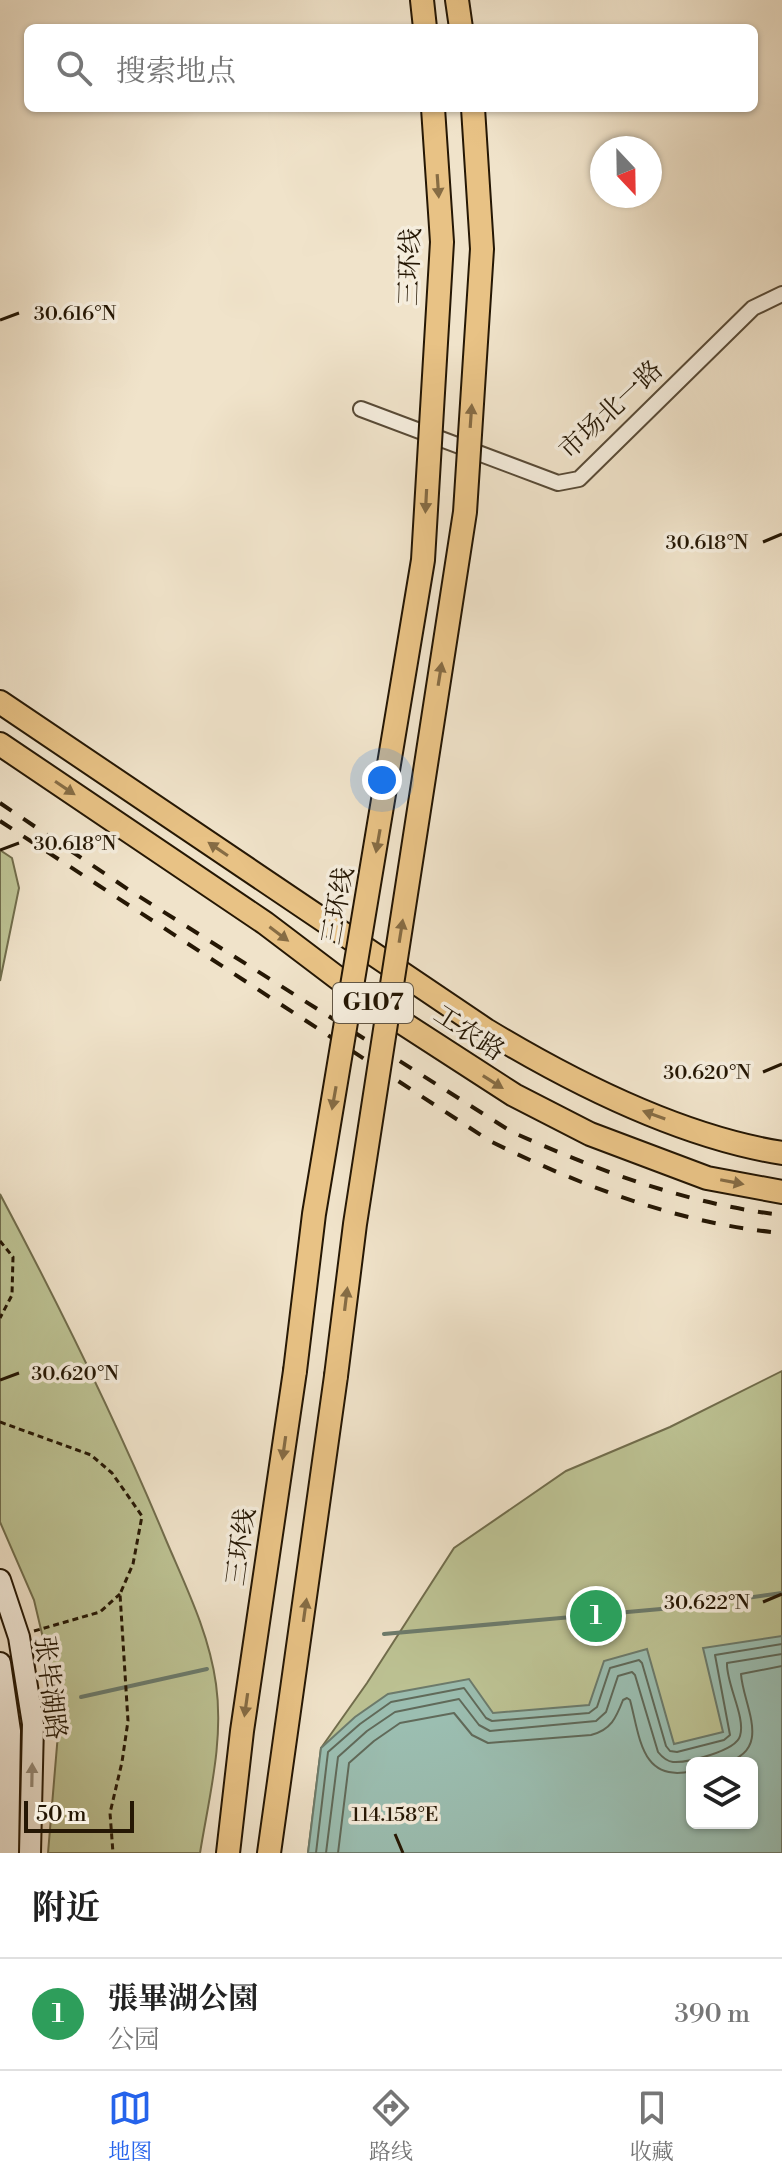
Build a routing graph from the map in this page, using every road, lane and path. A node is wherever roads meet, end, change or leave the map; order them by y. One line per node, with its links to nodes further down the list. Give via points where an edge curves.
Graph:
1 (422, 0): 3 (highway)
2 (457, 0): 4 (highway)
3 (425, 24)
4 (460, 24)
5 (433, 112): 23 (highway, 三环线, one-way to 23, bridge, via 442,242 423,560 314,1214)
6 (473, 112): 24 (highway, one-way to 6, bridge, via 355,1224 465,512 482,249)
7 (782, 294): 8 (street, 市场北一路, via 753,308 579,479 558,483)
8 (361, 409)
9 (0, 702): 11 (highway, 工农路 / G107, one-way to 9, via 745,1148 642,1110 543,1064)
10 (0, 744): 12 (highway, 工农路 / G107, one-way to 12, via 265,923 364,998 514,1095 590,1134 707,1178)
11 (782, 1153)
12 (782, 1192)
13 (0, 1241): 14 (path, via 13,1257 12,1295)
14 (0, 1318)
15 (0, 1422): 17 (path, via 91,1455 112,1473 142,1516 133,1564)
16 (0, 1580): 18 (main road, 张毕湖路)
17 (120, 1594): 18 (path, via 100,1612); 22 (path, via 128,1721 110,1813)
18 (19, 1637): 21 (main road, 张毕湖路, one-way to 18, via 33,1724)
19 (0, 1663): 20 (main road, 张毕湖路, via 10,1731)
20 (8, 1853)
21 (30, 1853)
22 (113, 1853)
23 (228, 1853)
24 (269, 1853)

